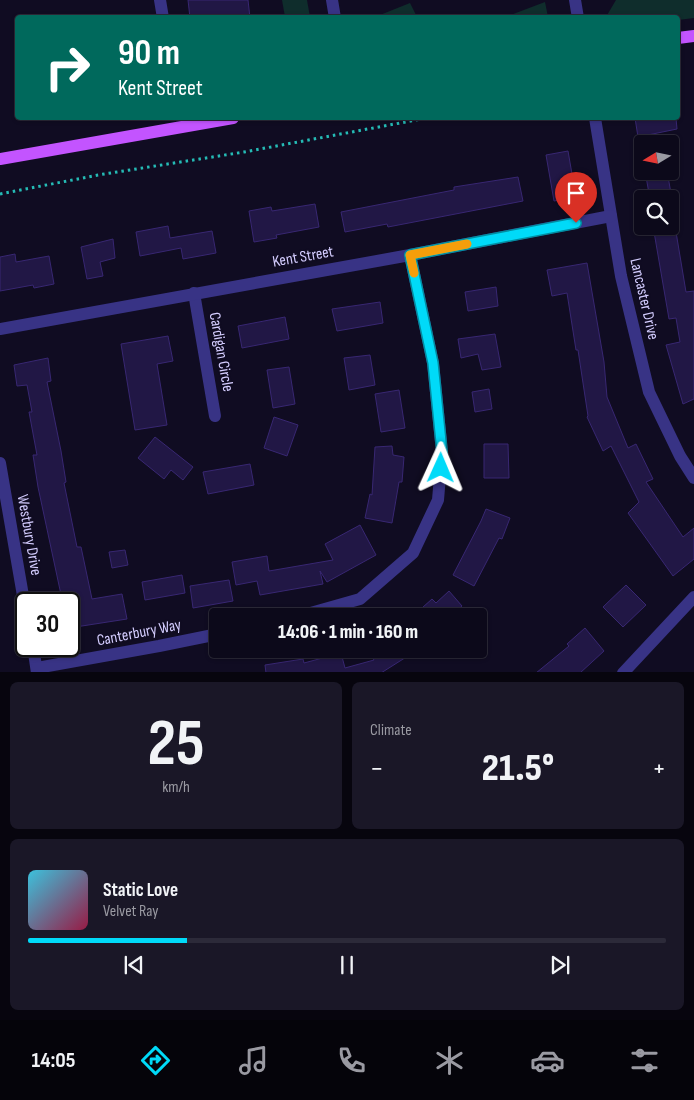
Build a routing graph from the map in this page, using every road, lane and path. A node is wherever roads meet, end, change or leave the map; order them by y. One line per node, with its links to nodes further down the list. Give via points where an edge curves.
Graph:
1 (160, 0): 4 (street)
2 (332, 0): 5 (street)
3 (575, 0): 6 (street)
4 (162, 15)
5 (334, 15)
6 (578, 15)
7 (694, 36): 8 (main road)
8 (680, 38)
9 (208, 120): 12 (main road)
10 (416, 120): 14 (path)
11 (594, 120): 15 (street, Lancaster Drive)
12 (183, 122): 13 (main road)
13 (0, 158)
14 (0, 194)
15 (612, 216): 16 (street, Kent Street); 21 (street, Lancaster Drive, via 621,276 649,392)
16 (410, 255): 17 (street, Kent Street); 24 (street, via 433,363 442,452 438,500 413,553 360,599)
17 (194, 293): 18 (street, Kent Street); 19 (street, Cardigan Circle)
18 (0, 329)
19 (216, 416)
20 (0, 463): 22 (street, Westbury Drive)
21 (694, 478)
22 (22, 592)
23 (694, 597): 28 (street)
24 (328, 608)
25 (209, 636): 27 (street, Canterbury Way)
26 (35, 657): 27 (street)
27 (37, 670)
28 (623, 672)

